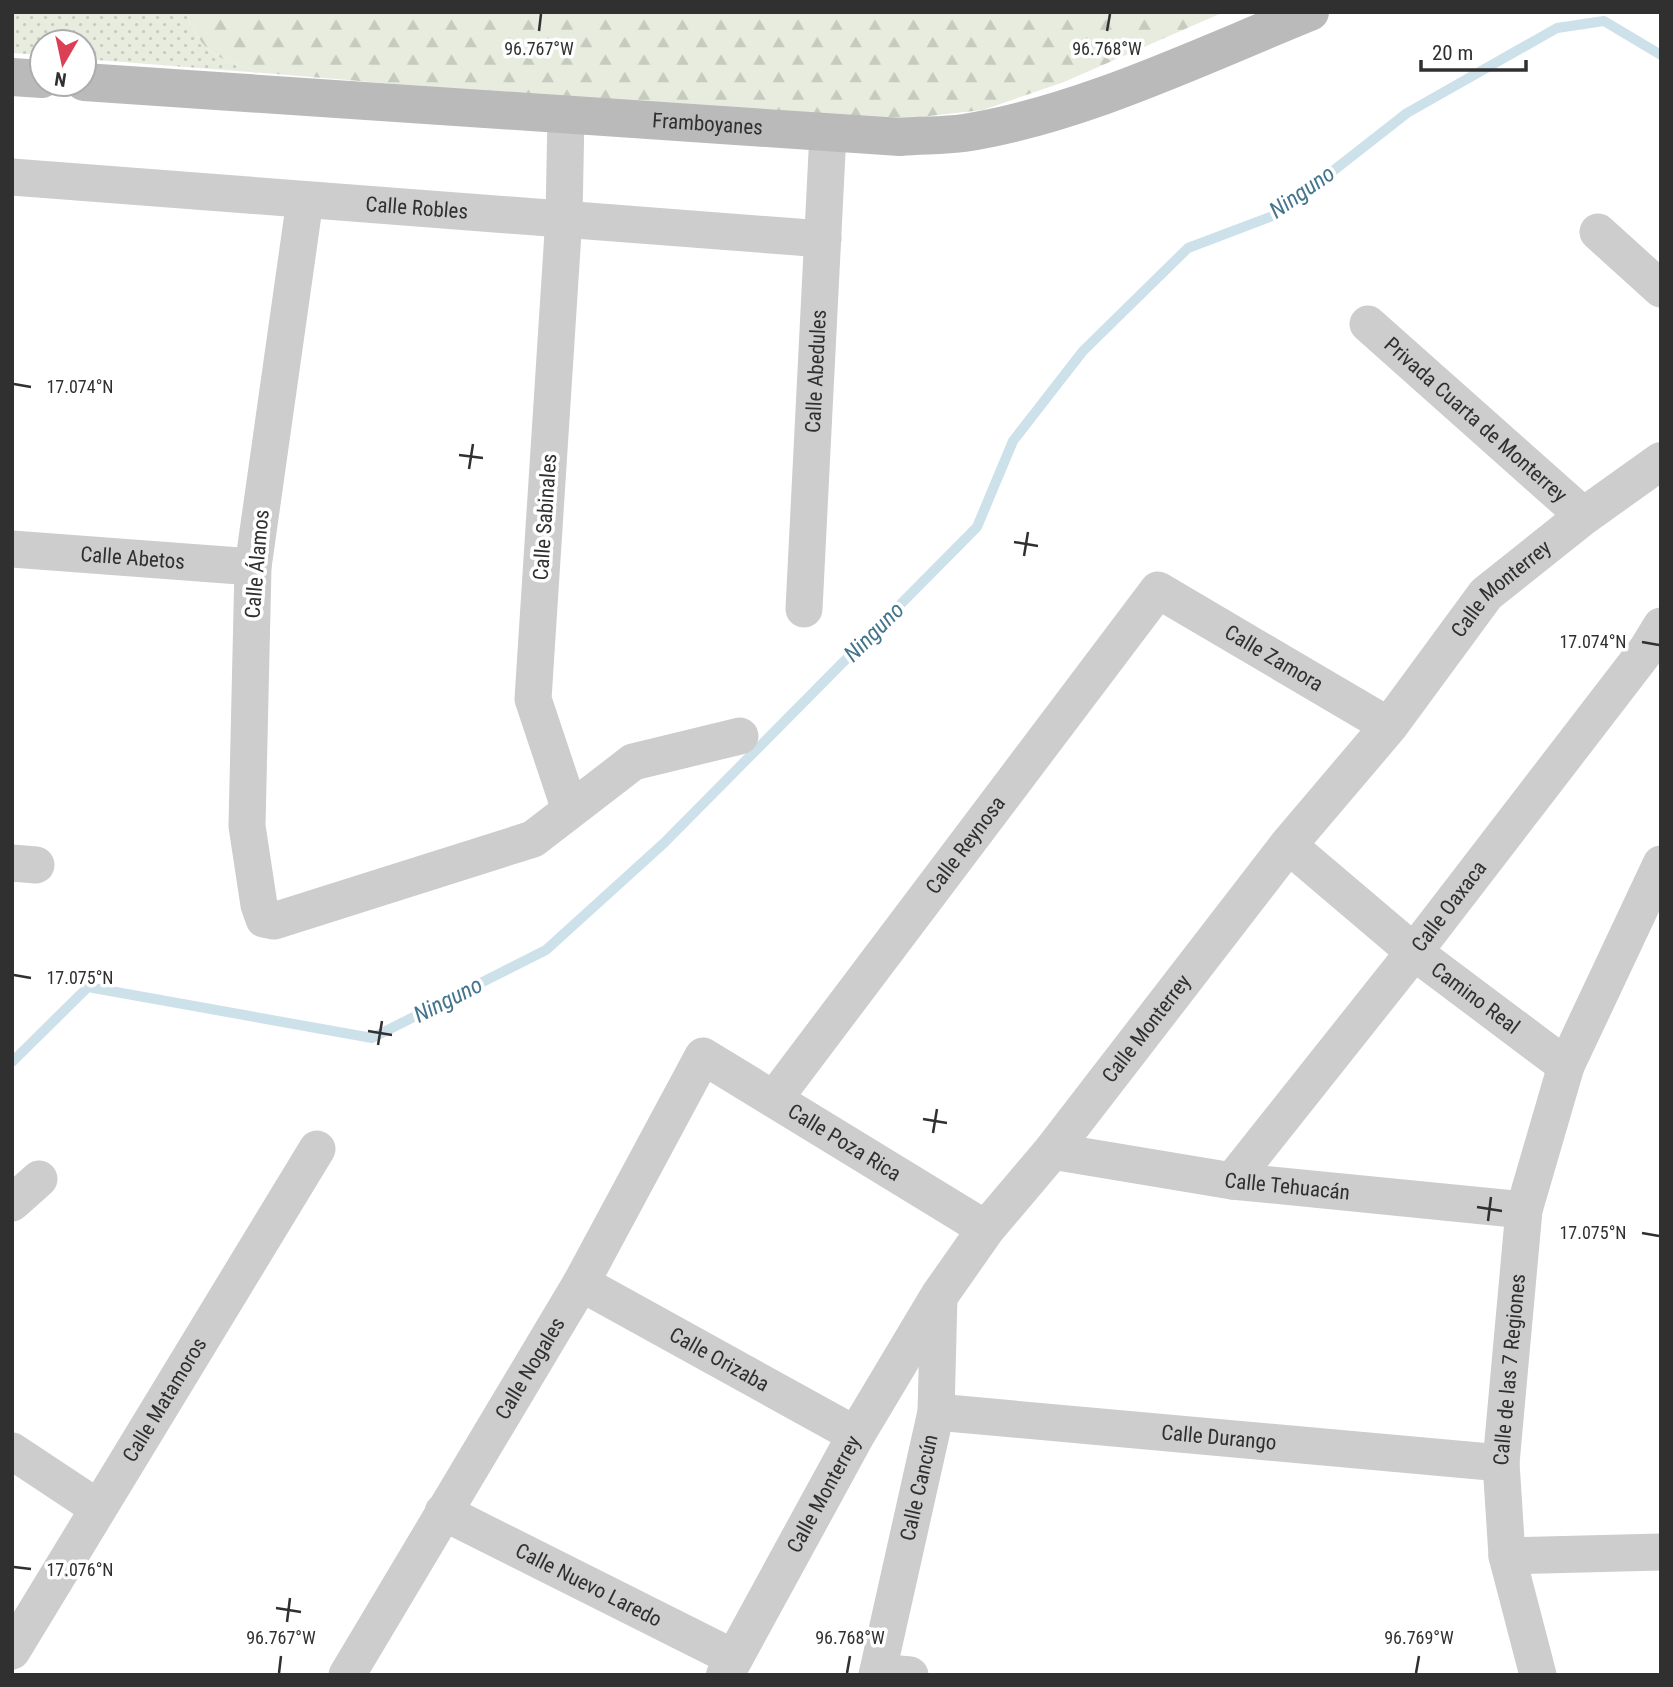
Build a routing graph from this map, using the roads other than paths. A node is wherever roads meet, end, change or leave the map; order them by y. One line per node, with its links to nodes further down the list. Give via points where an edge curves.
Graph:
1 (1310, 12): 4 (main road, Framboyanes, via 1105,95 1010,123 963,133)
2 (98, 83): 3 (main road, Framboyanes)
3 (566, 115): 4 (main road, Framboyanes); 7 (street, Calle Sabinales)
4 (828, 133): 9 (street, Calle Abedules)
5 (12, 177): 6 (street, Calle Robles)
6 (305, 200): 7 (street, Calle Robles); 15 (street, Calle Álamos)
7 (564, 218): 9 (street, Calle Robles); 21 (street, Calle Sabinales, via 533,699)
8 (1598, 232): 10 (street)
9 (822, 239): 17 (street, Calle Abedules)
10 (1661, 289)
11 (1368, 324): 13 (street, Privada Cuarta de Monterrey)
12 (1657, 473): 13 (street, Calle Monterrey)
13 (1584, 516): 19 (street, Calle Monterrey, via 1486,594)
14 (12, 549): 15 (street, Calle Abetos)
15 (253, 567): 21 (street, Calle Álamos, via 247,826 264,919 274,921 533,839)
16 (1158, 590): 19 (street, Calle Zamora); 27 (street, Calle Reynosa)
17 (804, 609)
18 (1661, 626): 24 (street, Calle Oaxaca)
19 (1389, 726): 22 (street, Calle Monterrey)
20 (740, 736): 21 (street, via 633,762)
21 (570, 810)
22 (1288, 845): 24 (street, Camino Real); 29 (street, Calle Monterrey)
23 (1661, 864): 26 (street, Calle de las 7 Regiones)
24 (1414, 952): 26 (street, Camino Real); 31 (street, Calle Oaxaca)
25 (703, 1056): 27 (street, Calle Poza Rica); 35 (street, Calle Nogales)
26 (1566, 1066): 33 (street, Calle de las 7 Regiones)
27 (774, 1099): 34 (street, Calle Poza Rica)
28 (317, 1149): 41 (street, Calle Matamoros)
29 (1052, 1151): 31 (street, Calle Tehuacán); 34 (street, Calle Monterrey)
30 (39, 1179): 32 (street)
31 (1232, 1181): 33 (street, Calle Tehuacán)
32 (12, 1203)
33 (1524, 1210): 40 (street, Calle de las 7 Regiones)
34 (986, 1229): 36 (street, Calle Monterrey)
35 (582, 1283): 38 (street, Calle Orizaba); 42 (street, Calle Nogales)
36 (939, 1296): 37 (street, Calle Cancún); 38 (street, Calle Monterrey)
37 (936, 1412): 40 (street, Calle Durango); 47 (street, Calle Cancún)
38 (856, 1435): 46 (street, Calle Monterrey)
39 (12, 1451): 41 (street)
40 (1501, 1463): 44 (street, Calle de las 7 Regiones)
41 (98, 1508): 45 (street, Calle Matamoros)
42 (443, 1512): 46 (street, Calle Nuevo Laredo); 48 (street, Calle Nogales)
43 (1661, 1552): 44 (street)
44 (1507, 1556): 49 (street, Calle de las 7 Regiones)
45 (12, 1651)
46 (730, 1666)
47 (888, 1674)
48 (347, 1675)
49 (1538, 1675)

